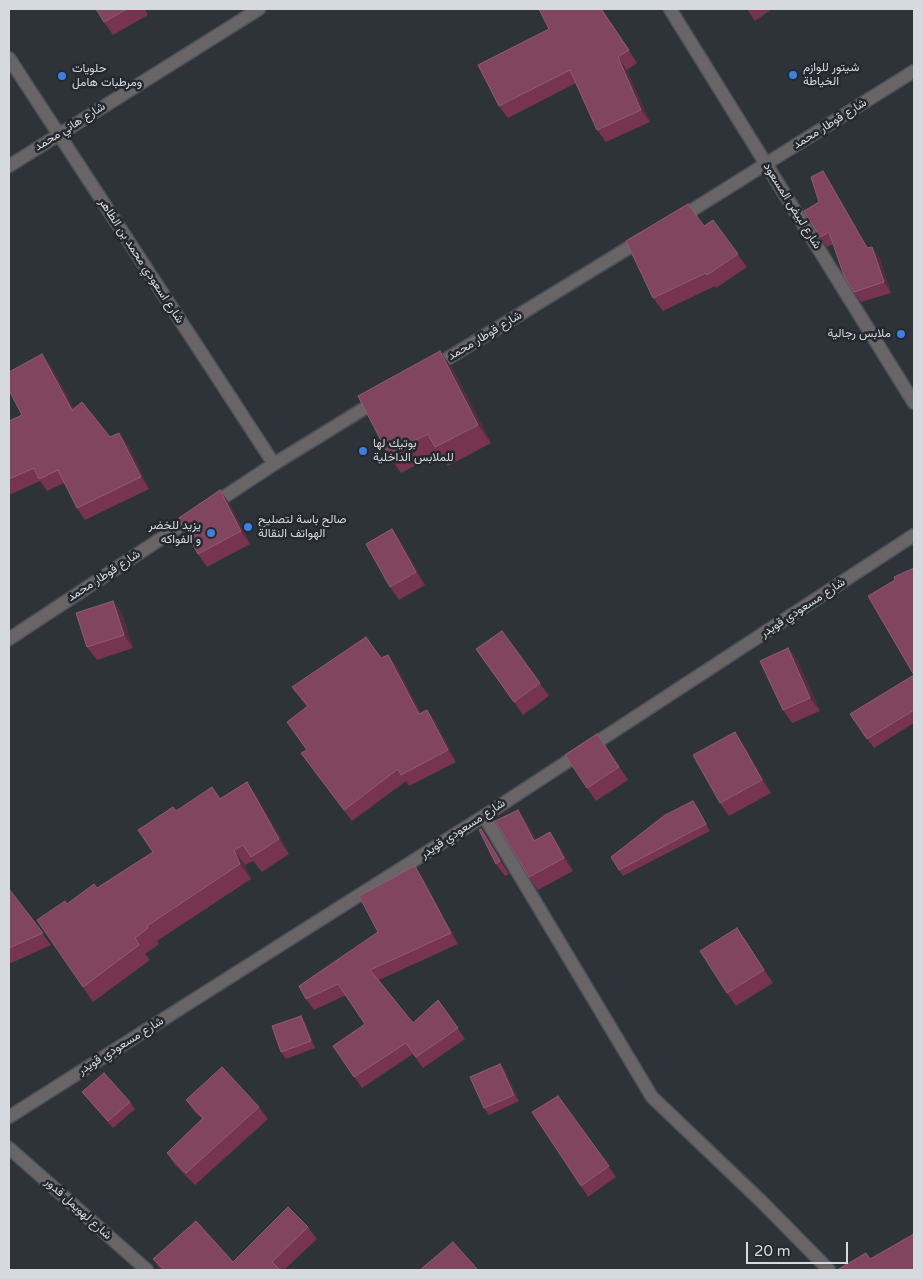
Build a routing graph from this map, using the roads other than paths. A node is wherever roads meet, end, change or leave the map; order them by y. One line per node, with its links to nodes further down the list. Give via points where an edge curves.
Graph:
1 (259, 9): 5 (street, شارع هاني محمد)
2 (670, 9): 6 (street, شارع لبيض المسعود)
3 (9, 58): 5 (street, شارع اسعودي محمد بن الطاهر)
4 (914, 71): 6 (street, شارع قوطار محمد)
5 (58, 134): 7 (street, شارع هاني محمد); 11 (street, شارع اسعودي محمد بن الطاهر)
6 (767, 165): 8 (street, شارع قوطار محمد); 10 (street, شارع لبيض المسعود)
7 (9, 166)
8 (418, 376)
9 (392, 392): 11 (street, شارع قوطار محمد)
10 (914, 403)
11 (274, 464): 13 (street, شارع قوطار محمد)
12 (914, 535): 14 (street, شارع مسعودي قويدر)
13 (9, 639)
14 (484, 816): 15 (street, شارع مسعودي قويدر); 18 (street, via 652,1097)
15 (9, 1117)
16 (9, 1148): 17 (street, شارع لهويمل قدور)
17 (147, 1270)
18 (829, 1270)

